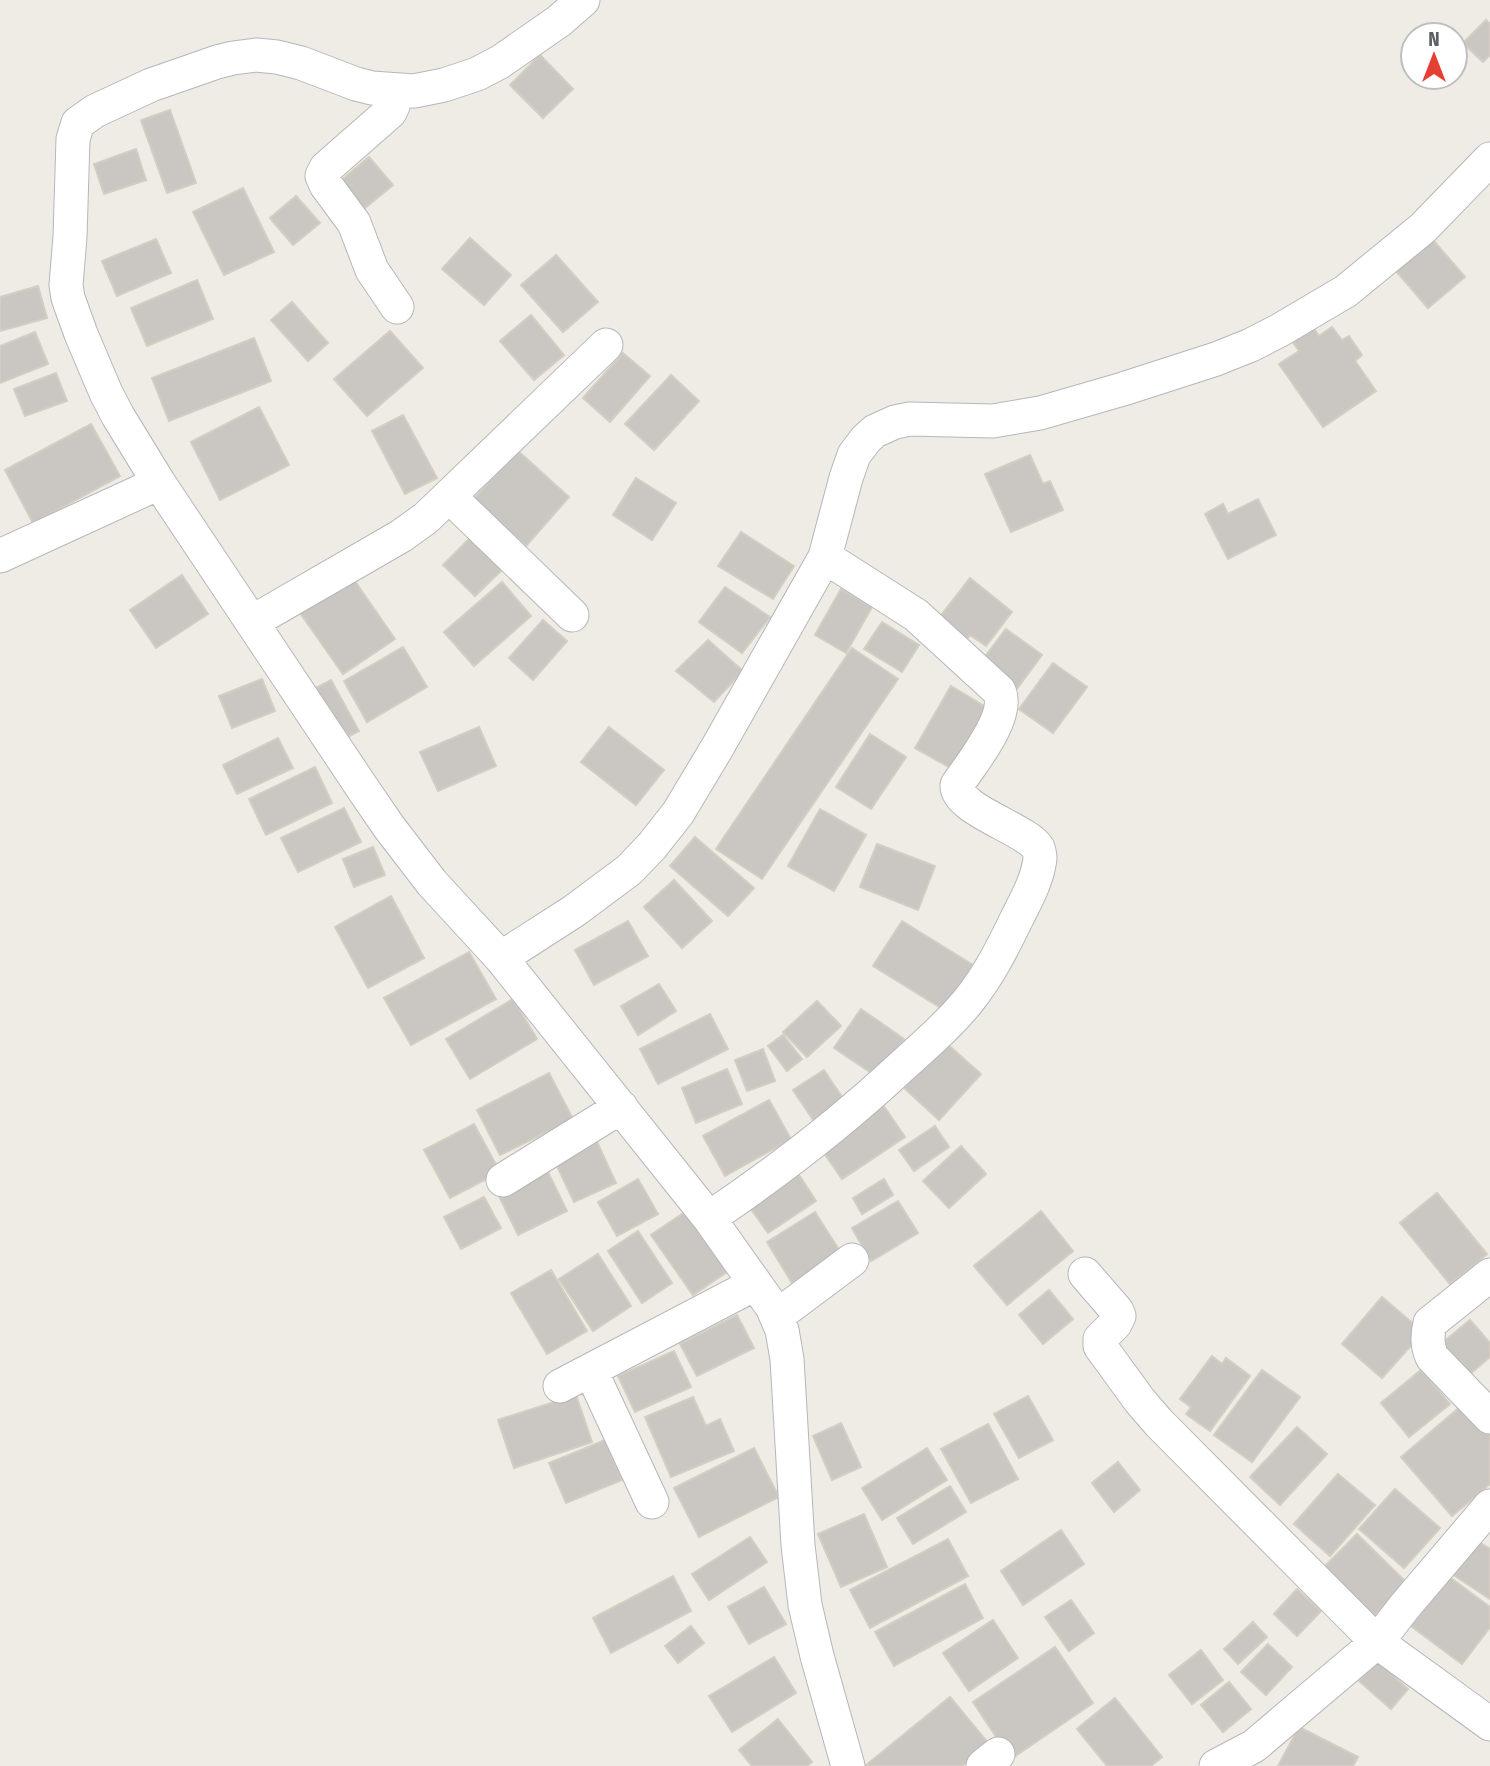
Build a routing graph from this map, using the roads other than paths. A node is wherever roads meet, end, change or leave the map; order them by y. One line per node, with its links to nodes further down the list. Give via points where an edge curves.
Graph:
1 (583, 0): 2 (street, via 533,40 477,74 444,85)
2 (395, 90): 4 (street, via 390,112 322,176 354,223 372,270); 6 (street, via 356,84 301,63 256,55 152,85 78,123 71,161 68,298 106,393)
3 (1490, 159): 9 (street, via 1423,228 1346,290 1251,345 1040,413 993,421 910,419 875,431 854,456)
4 (397, 307)
5 (606, 345): 7 (street)
6 (159, 483): 8 (street); 11 (street)
7 (449, 496): 10 (street); 11 (street, via 401,536)
8 (0, 556)
9 (825, 557): 12 (street, via 664,832 629,870); 15 (street, via 916,615 1002,695 993,731 957,791 1030,841 1040,857 1028,897 1001,952 969,1000 939,1033 835,1125)
10 (572, 615)
11 (251, 622): 12 (street, via 389,827 432,883)
12 (501, 958): 13 (street)
13 (621, 1107): 14 (street); 15 (street)
14 (503, 1180)
15 (709, 1218): 19 (street)
16 (852, 1260): 20 (street)
17 (1085, 1273): 26 (street, via 1119,1317 1100,1339 1100,1346 1140,1401)
18 (1490, 1275): 23 (street, via 1430,1323 1428,1345 1432,1357)
19 (755, 1284): 20 (street); 21 (street)
20 (777, 1317): 29 (street, via 790,1380 797,1545 805,1605)
21 (590, 1371): 22 (street); 24 (street)
22 (560, 1386)
23 (1490, 1417)
24 (652, 1502)
25 (1490, 1506): 26 (street)
26 (1377, 1642): 27 (street); 28 (street)
27 (1490, 1724)
28 (1231, 1763)
29 (848, 1766)

